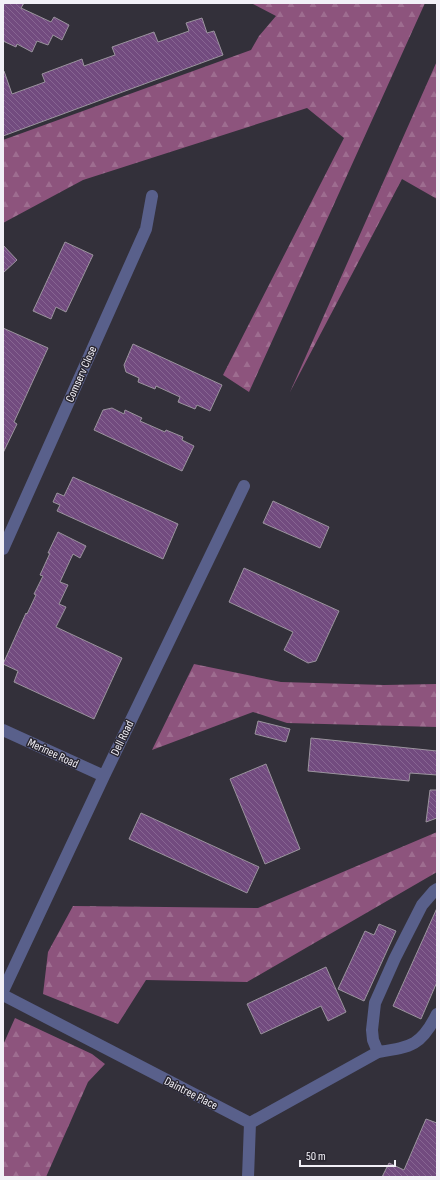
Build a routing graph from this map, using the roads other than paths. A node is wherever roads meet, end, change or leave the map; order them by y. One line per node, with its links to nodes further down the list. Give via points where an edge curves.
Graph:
1 (152, 196): 3 (street, Comserv Close, via 146,229)
2 (244, 486): 5 (street, Dell Road)
3 (3, 549)
4 (3, 730): 5 (street, Merinee Road)
5 (104, 776): 7 (street, Dell Road)
6 (437, 889): 10 (street, via 422,905 375,1004 372,1030)
7 (3, 991)
8 (3, 995): 11 (street, Daintree Place)
9 (437, 1014): 10 (street, via 423,1037 414,1043)
10 (378, 1052): 11 (street)
11 (250, 1123): 12 (street)
12 (248, 1177)

